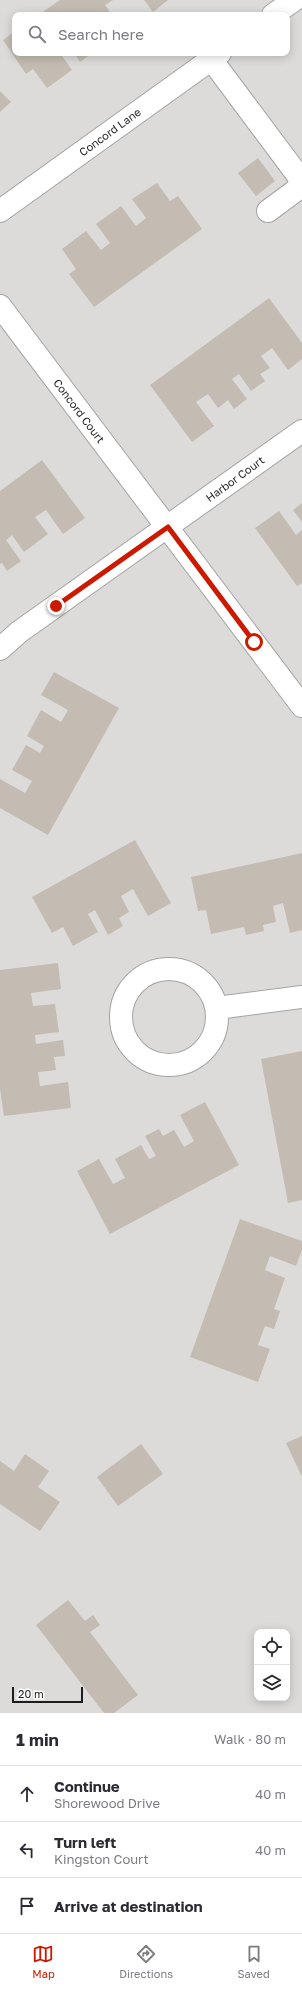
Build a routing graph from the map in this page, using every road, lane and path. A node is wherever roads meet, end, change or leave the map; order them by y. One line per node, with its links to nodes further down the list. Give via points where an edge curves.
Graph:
1 (294, 0): 2 (street)
2 (277, 12)
3 (215, 56): 4 (street, Concord Lane); 5 (street, via 299,177 300,185)
4 (0, 211)
5 (268, 211)
6 (0, 306): 8 (street, Concord Court)
7 (302, 431): 8 (street, Harbor Court)
8 (163, 521): 9 (street, Harbor Court); 10 (street, Concord Court)
9 (0, 649)
10 (302, 706)
11 (302, 997): 12 (street)
12 (218, 1008): 12 (street, via 203,981 176,968 146,973 125,995 121,1026 135,1052 163,1065 193,1060 214,1038)

